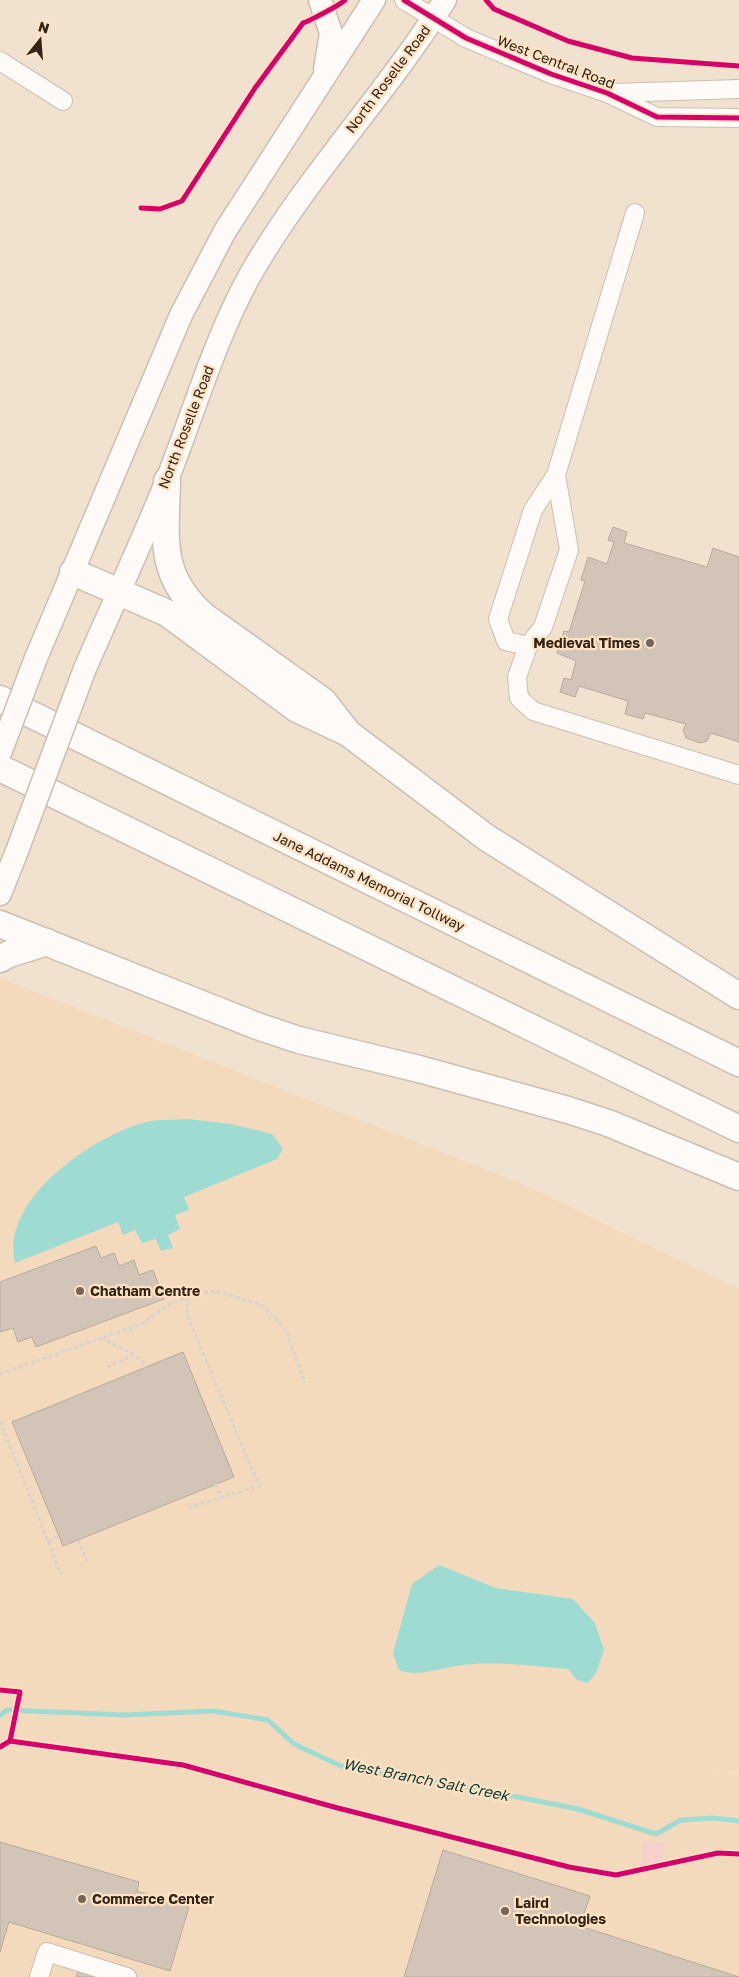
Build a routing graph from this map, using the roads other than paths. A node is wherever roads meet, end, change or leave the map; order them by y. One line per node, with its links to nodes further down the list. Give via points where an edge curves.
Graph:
1 (320, 0): 7 (main road, via 331,33)
2 (374, 0): 7 (main road)
3 (404, 0): 5 (street, West Central Road)
4 (445, 0): 5 (main road, North Roselle Road)
5 (433, 19): 9 (street, West Central Road, via 466,38 551,74); 14 (main road, North Roselle Road, via 270,241 219,341)
6 (0, 61): 10 (street)
7 (324, 75): 15 (main road, via 225,230 181,315)
8 (739, 89): 9 (street, West Central Road)
9 (607, 93): 11 (street, West Central Road, via 657,117)
10 (64, 101)
11 (739, 118)
12 (635, 213): 13 (street)
13 (556, 475): 17 (street, via 569,550 543,627); 17 (street, via 533,510 498,619 506,640)
14 (167, 481): 16 (main road, North Roselle Road); 19 (highway, via 168,562 175,583 188,602 323,701)
15 (73, 572): 16 (highway); 20 (main road, bridge)
16 (119, 590): 19 (highway, via 167,612 297,709); 23 (main road, North Roselle Road, bridge, via 84,671)
17 (528, 646): 22 (street, via 517,677 519,698 533,711)
18 (0, 699): 28 (highway, Jane Addams Memorial Tollway)
19 (348, 733): 27 (highway, via 486,838)
20 (0, 753)
21 (0, 768): 29 (highway)
22 (739, 775)
23 (0, 894)
24 (0, 924): 25 (highway)
25 (47, 942): 26 (highway); 30 (highway, via 257,1026 608,1123)
26 (0, 959)
27 (739, 996)
28 (739, 1063)
29 (739, 1129)
30 (739, 1177)
31 (39, 1977): 32 (street, via 47,1952)
32 (127, 1977)

